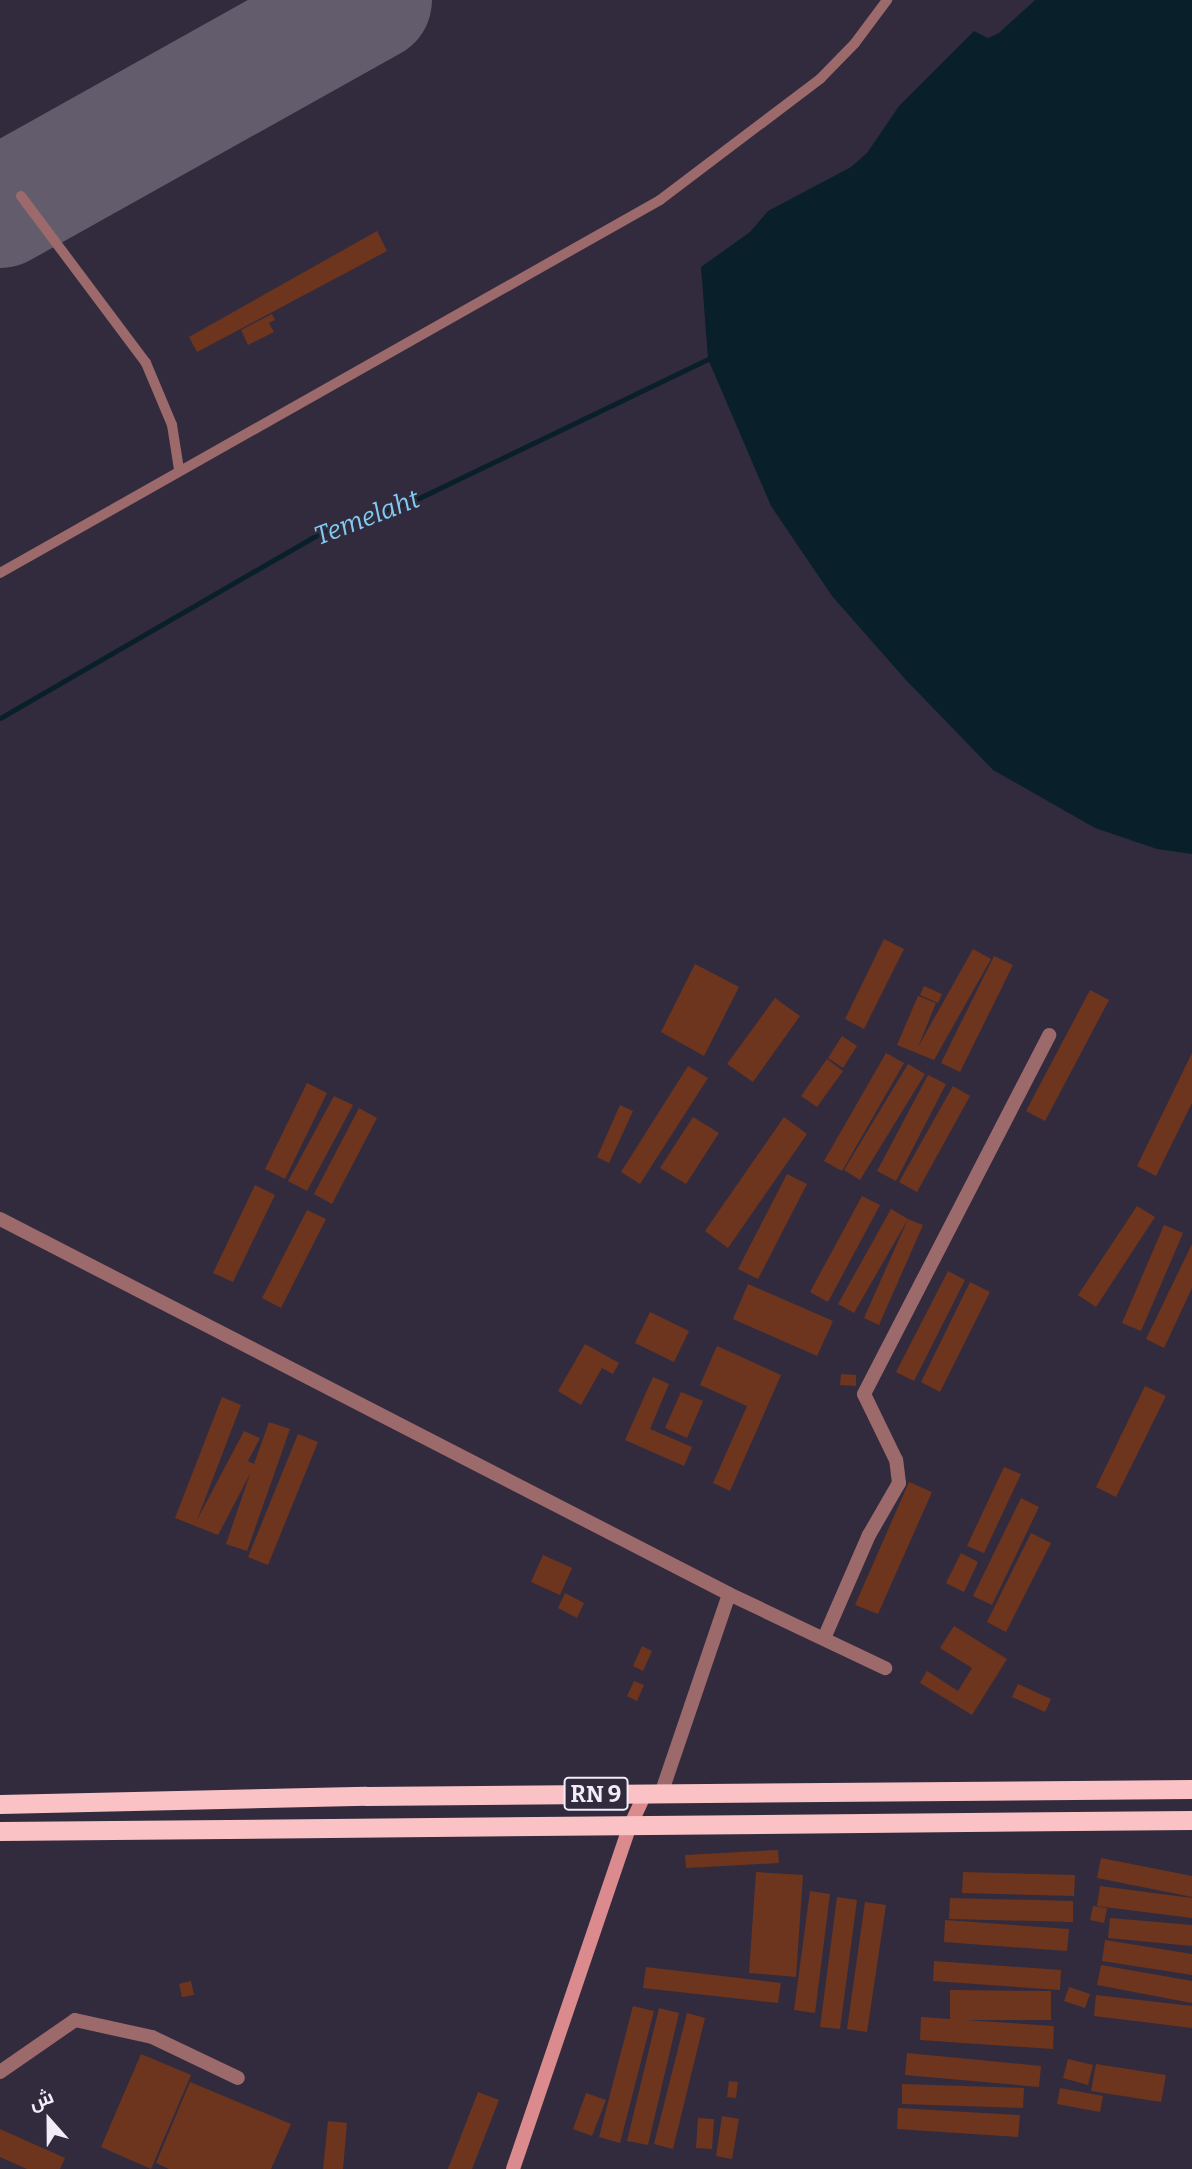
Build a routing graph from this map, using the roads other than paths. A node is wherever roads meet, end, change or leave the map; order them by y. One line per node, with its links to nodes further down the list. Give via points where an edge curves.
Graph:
1 (887, 0): 3 (lane, via 820,79 660,200)
2 (21, 196): 3 (lane, via 146,363 172,425)
3 (179, 470): 4 (lane)
4 (0, 572)
5 (1049, 1035): 8 (street, via 864,1394 897,1460 898,1483 869,1535)
6 (0, 1219): 7 (street)
7 (729, 1594): 8 (street); 11 (street)
8 (825, 1636): 9 (street)
9 (885, 1668)
10 (1192, 1790): 11 (highway, RN 9)
11 (653, 1794): 12 (highway, RN 9); 14 (main road)
12 (0, 1804)
13 (1192, 1820): 14 (highway, RN 9)
14 (630, 1826): 15 (highway, RN 9); 18 (main road)
15 (0, 1831)
16 (0, 2073): 17 (street, via 75,2020 152,2037)
17 (238, 2078)
18 (513, 2169)

